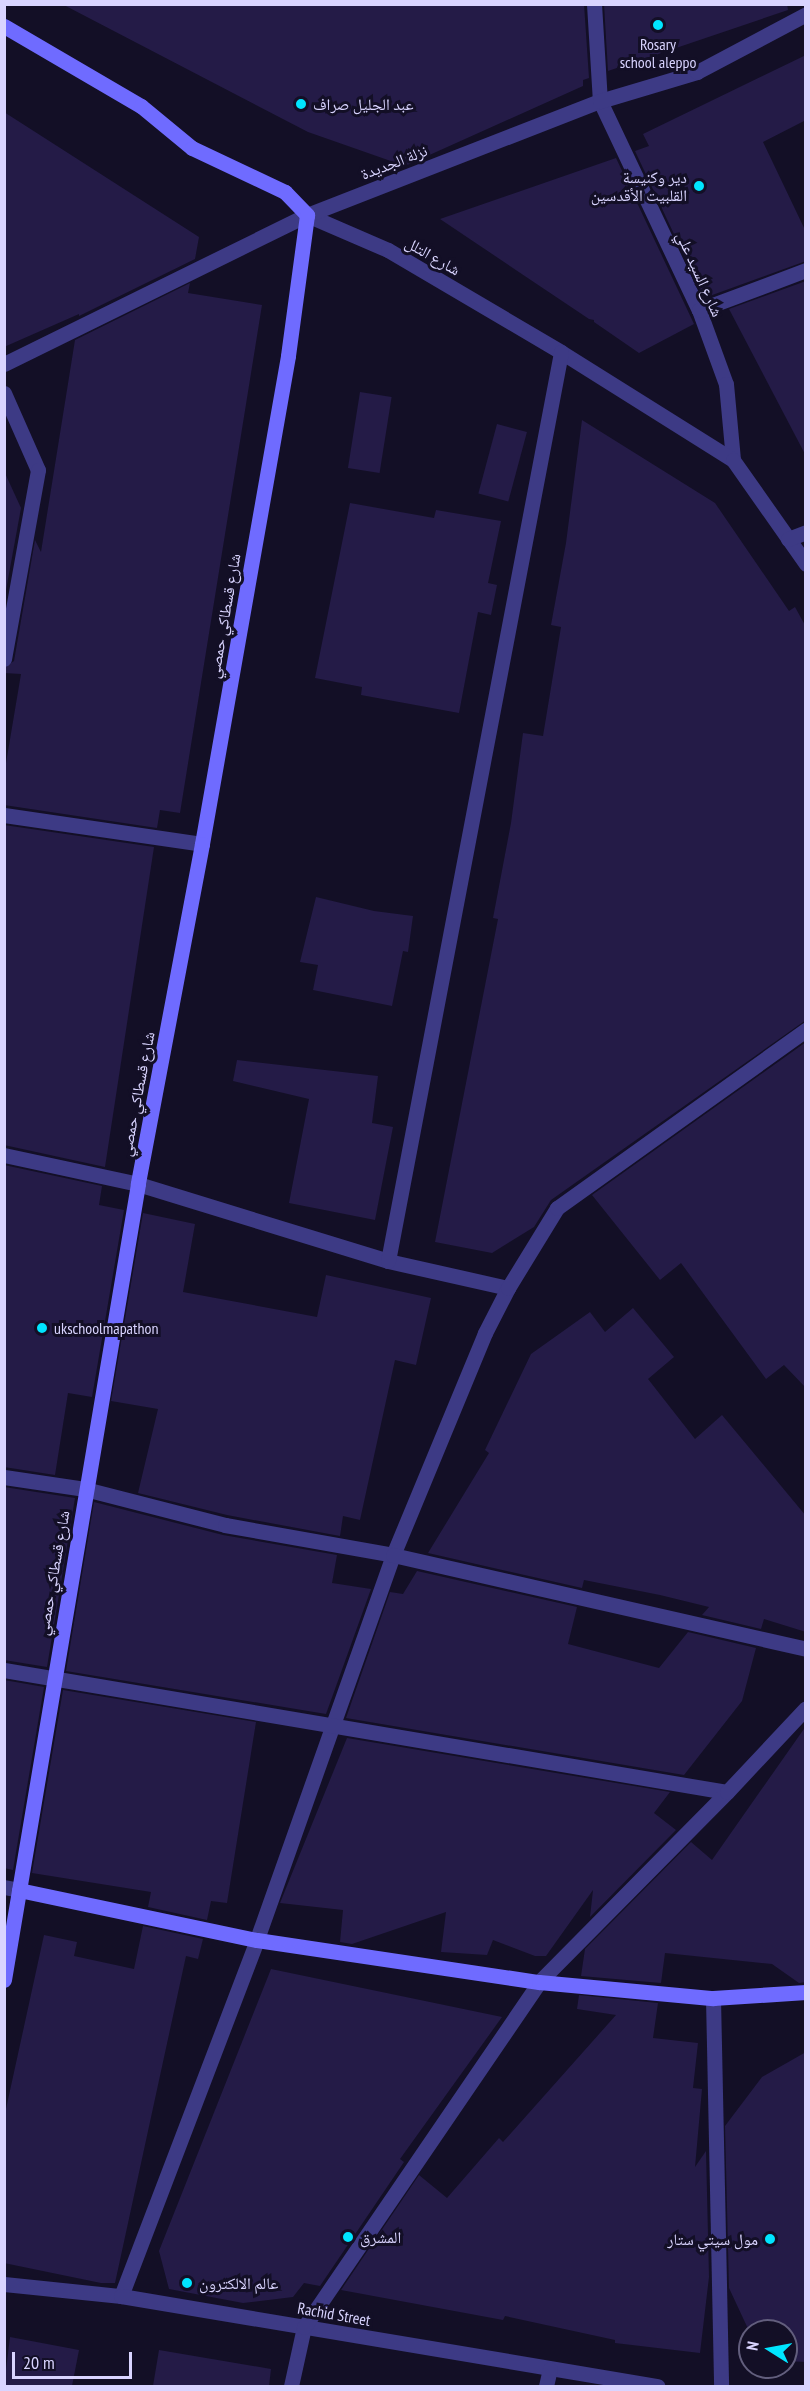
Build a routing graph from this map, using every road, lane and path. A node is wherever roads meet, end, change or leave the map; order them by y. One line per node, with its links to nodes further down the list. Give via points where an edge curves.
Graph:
1 (594, 4): 4 (street, شارع السيد علي)
2 (806, 14): 4 (street, نزلة الجديدة, via 697,72)
3 (4, 26): 5 (main road, شارع التلل, via 141,105 192,148 285,192)
4 (600, 101): 5 (street, نزلة الجديدة); 7 (street, شارع السيد علي)
5 (307, 215): 8 (street, شارع التلل, via 388,250); 9 (street, نزلة الجديدة); 17 (main road, شارع قسطاكي حمصي, via 288,356)
6 (806, 270): 7 (street)
7 (699, 310): 11 (street, شارع السيد علي, via 726,384)
8 (561, 352): 11 (street, شارع التلل); 21 (street)
9 (4, 364)
10 (4, 393): 15 (street, via 38,470)
11 (733, 460): 13 (street, شارع التلل)
12 (806, 532): 13 (street)
13 (788, 539): 14 (street, شارع التلل)
14 (806, 564)
15 (4, 659)
16 (4, 814): 17 (street)
17 (202, 844): 20 (main road, شارع قسطاكي حمصي)
18 (806, 1030): 22 (street, via 557,1208)
19 (4, 1155): 20 (street)
20 (138, 1184): 21 (street); 24 (main road, شارع قسطاكي حمصي)
21 (388, 1261): 22 (street)
22 (508, 1288): 25 (street, via 485,1333)
23 (4, 1477): 24 (street)
24 (85, 1489): 25 (street, via 225,1526); 28 (main road, شارع قسطاكي حمصي)
25 (393, 1555): 26 (street); 30 (street)
26 (806, 1649)
27 (4, 1671): 28 (street)
28 (53, 1678): 30 (street); 32 (main road, شارع قسطاكي حمصي)
29 (806, 1708): 31 (street)
30 (335, 1725): 31 (street); 33 (street)
31 (727, 1792): 35 (street)
32 (12, 1889): 33 (main road); 34 (main road, شارع قسطاكي حمصي)
33 (257, 1940): 35 (main road); 39 (street)
34 (4, 1980)
35 (539, 1982): 37 (main road); 40 (street)
36 (806, 1992): 37 (main road)
37 (713, 1998): 45 (street)
38 (4, 2284): 39 (street, Rachid Street)
39 (121, 2296): 40 (street, Rachid Street)
40 (304, 2328): 41 (street, Rachid Street); 42 (street)
41 (550, 2369): 43 (street); 44 (street, Rachid Street)
42 (291, 2386)
43 (546, 2386)
44 (657, 2386)
45 (721, 2386)

